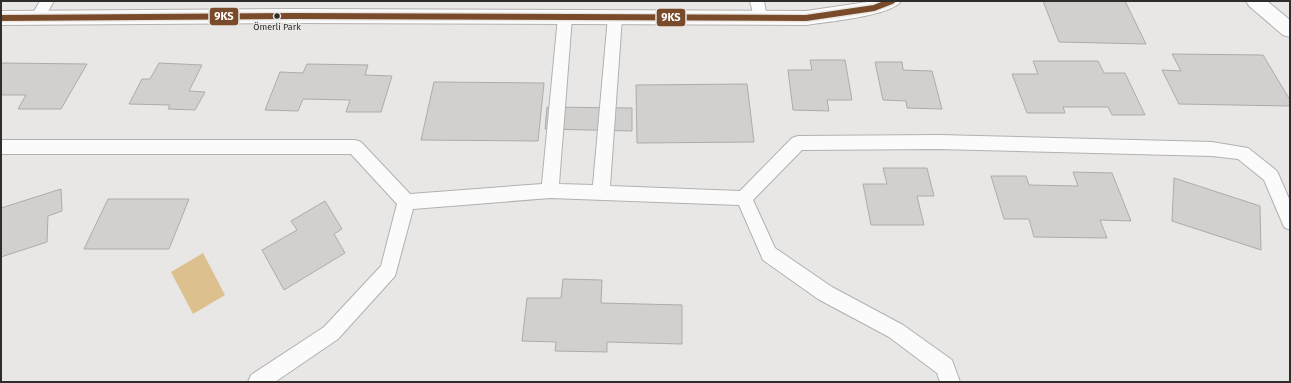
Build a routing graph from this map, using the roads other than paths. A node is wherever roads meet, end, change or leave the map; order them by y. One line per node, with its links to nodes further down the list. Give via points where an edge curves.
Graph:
1 (47, 1): 9 (lane)
2 (892, 1): 4 (street)
3 (1256, 1): 10 (street)
4 (871, 5): 5 (street, via 806,18)
5 (759, 9): 7 (street)
6 (565, 17): 7 (street); 9 (street); 12 (lane)
7 (615, 17): 13 (lane)
8 (1, 18): 9 (street)
9 (37, 18)
10 (1290, 30)
11 (1, 147): 15 (lane, via 356,147)
12 (550, 191): 13 (lane); 15 (lane)
13 (600, 194): 14 (lane)
14 (744, 198): 16 (lane, via 798,143 940,142 1212,149 1242,153 1271,176); 18 (lane, via 769,254 825,293 896,331 945,367)
15 (406, 202): 17 (lane, via 389,270 331,333)
16 (1290, 222)
17 (258, 382)
18 (950, 382)

